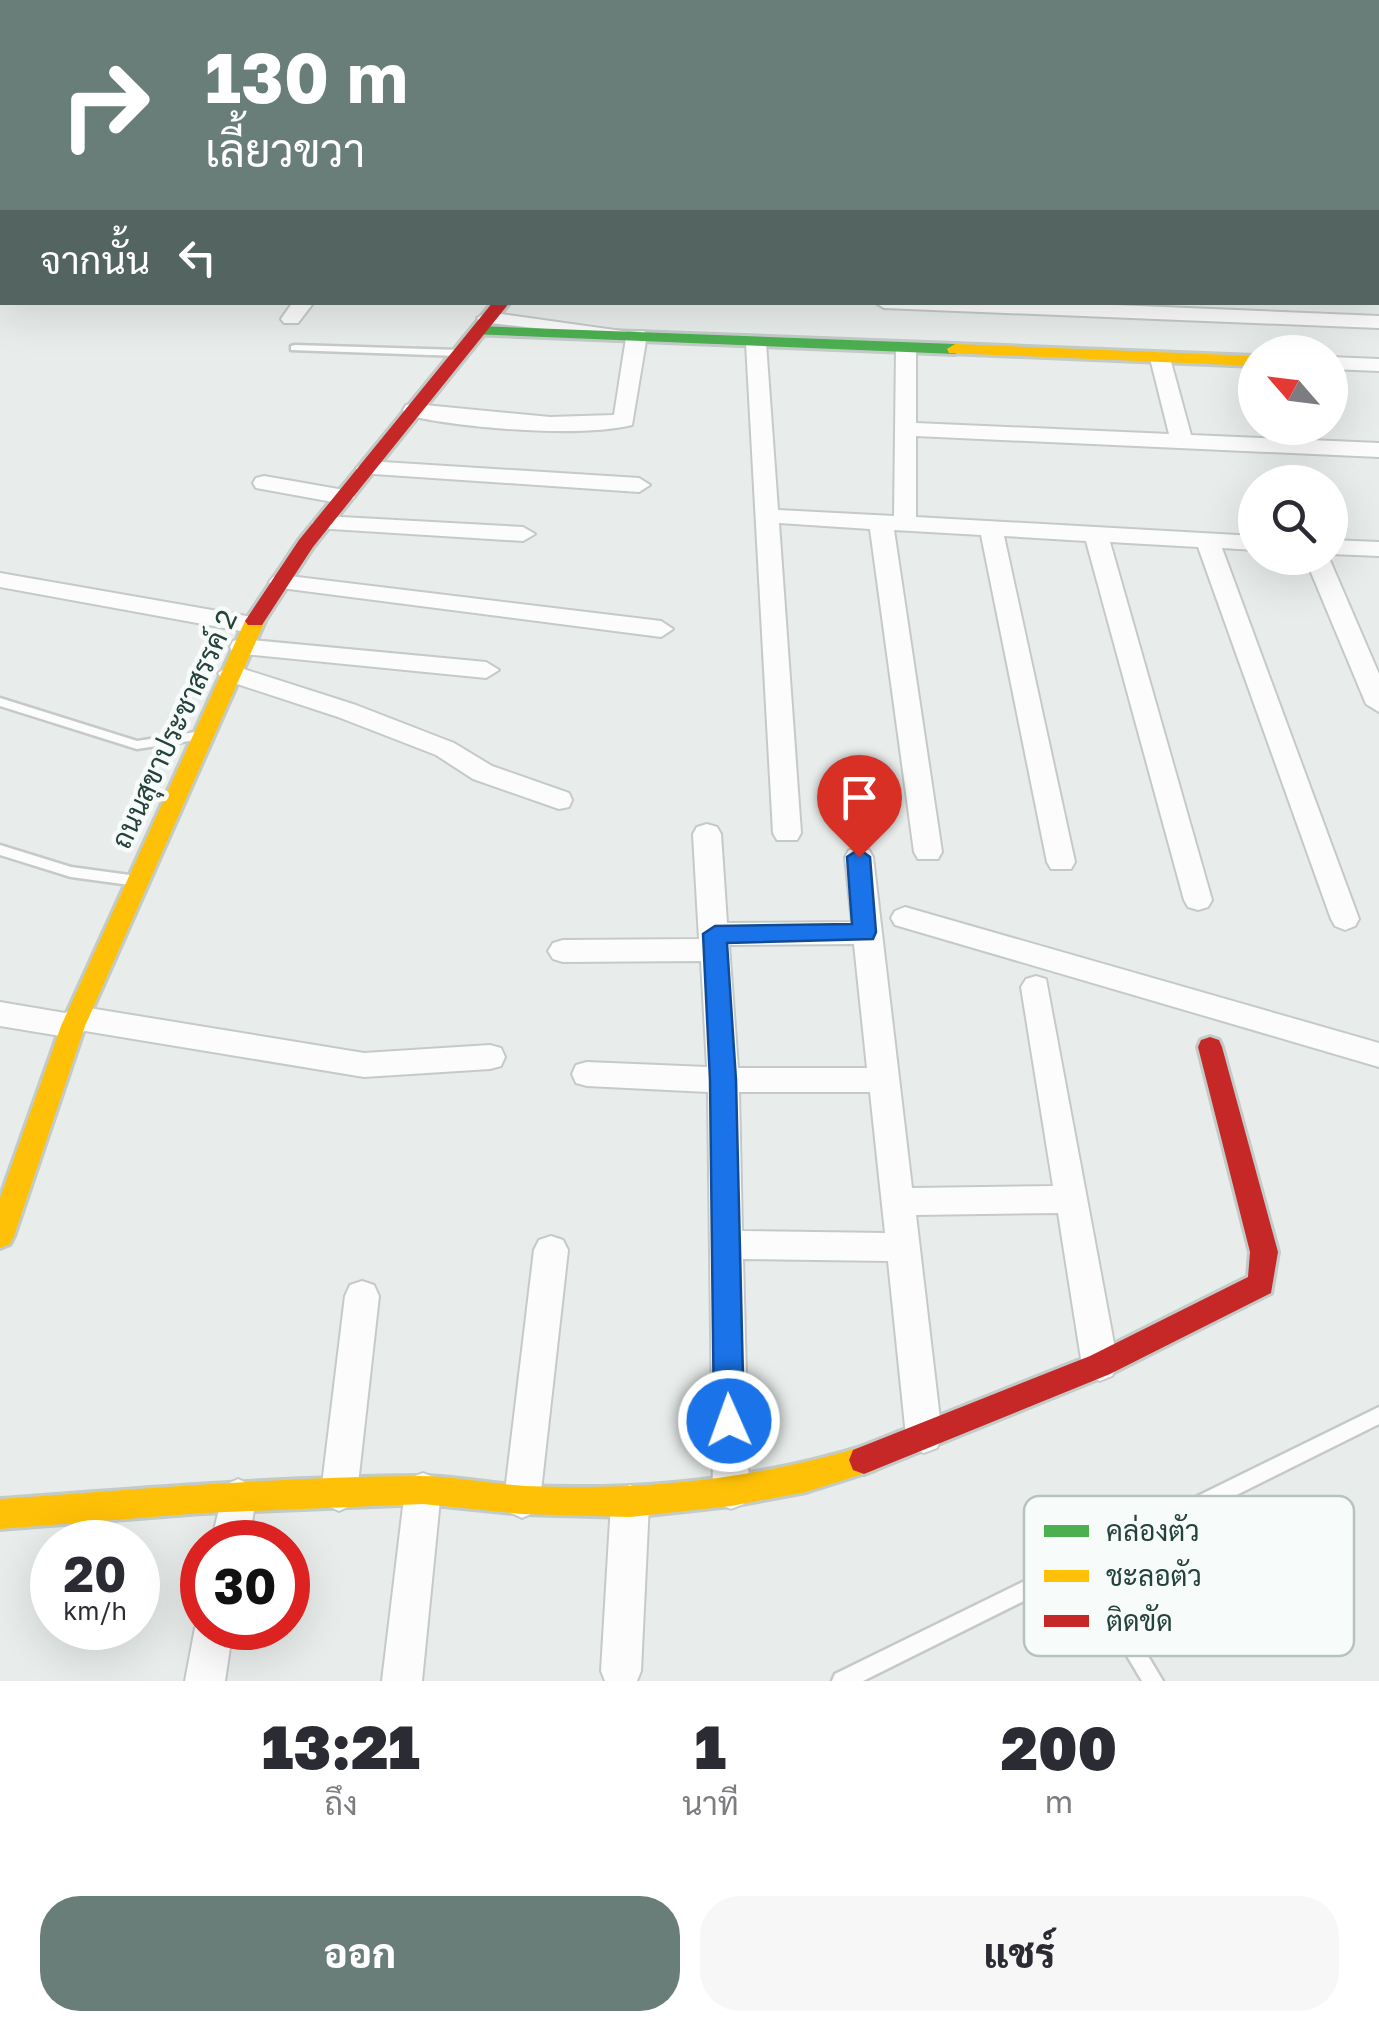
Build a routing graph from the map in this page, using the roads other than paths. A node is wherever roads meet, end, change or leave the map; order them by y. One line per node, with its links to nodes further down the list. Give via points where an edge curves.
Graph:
1 (1003, 305): 2 (street)
2 (1054, 306): 3 (street)
3 (1148, 308): 4 (street)
4 (1253, 310): 5 (street)
5 (1363, 315)
6 (489, 317): 7 (street, via 596,337); 11 (street, ถนนสุขาประชาสรรค์ 2)
7 (628, 334): 8 (street); 16 (street, via 624,420)
8 (756, 343): 10 (street); 24 (street)
9 (294, 348): 11 (lane)
10 (906, 350): 12 (street); 17 (street)
11 (460, 353): 16 (street, ถนนสุขาประชาสรรค์ 2)
12 (1160, 358): 13 (street); 18 (street)
13 (1238, 360)
14 (1348, 364): 15 (street)
15 (1379, 365)
16 (414, 410): 20 (street, ถนนสุขาประชาสรรค์ 2)
17 (903, 430): 18 (street); 26 (street)
18 (1182, 442): 19 (street)
19 (1379, 450)
20 (367, 468): 22 (street); 23 (street, ถนนสุขาประชาสรรค์ 2)
21 (264, 484): 23 (street)
22 (640, 485)
23 (344, 496): 25 (street, ถนนสุขาประชาสรรค์ 2)
24 (768, 516): 26 (street); 46 (street)
25 (323, 523): 28 (street); 36 (street, ถนนสุขาประชาสรรค์ 2)
26 (893, 523): 27 (street); 48 (street)
27 (991, 528): 29 (street); 50 (street)
28 (523, 534)
29 (1096, 534): 30 (street); 52 (street)
30 (1207, 540): 31 (street); 54 (street)
31 (1238, 542)
32 (1348, 548): 33 (street)
33 (1379, 550)
34 (1324, 575): 42 (street)
35 (0, 580): 38 (street)
36 (281, 582): 37 (street); 38 (street, ถนนสุขาประชาสรรค์ 2)
37 (661, 630)
38 (247, 636): 39 (street); 40 (street, ถนนสุขาประชาสรรค์ 2)
39 (486, 670)
40 (230, 673): 43 (street, ถนนสุขาประชาสรรค์ 2); 44 (street, via 446,749)
41 (0, 702): 43 (lane, via 137,745)
42 (1379, 704)
43 (203, 734): 51 (street, ถนนสุขาประชาสรรค์ 2)
44 (559, 800)
45 (707, 834): 56 (street)
46 (787, 834)
47 (0, 850): 51 (lane, via 70,872)
48 (928, 852)
49 (859, 857): 55 (street)
50 (1061, 862)
51 (138, 881): 60 (street, ถนนสุขาประชาสรรค์ 2)
52 (1198, 900)
53 (905, 918): 62 (street)
54 (1345, 919)
55 (864, 932): 56 (street); 66 (street)
56 (715, 942): 57 (street); 65 (street)
57 (562, 951)
58 (1036, 987): 67 (street)
59 (0, 1014): 60 (street)
60 (75, 1022): 63 (street, via 364,1065); 69 (street, ถนนสุขาประชาสรรค์ 2)
61 (1210, 1047): 74 (street, via 1265,1273 1261,1284)
62 (1379, 1055)
63 (490, 1057)
64 (587, 1074): 65 (street)
65 (723, 1080): 66 (street); 70 (street)
66 (883, 1080): 68 (street)
67 (1070, 1199): 68 (street); 74 (street)
68 (896, 1202): 71 (street)
69 (0, 1236)
70 (725, 1245): 71 (street); 78 (street)
71 (900, 1247): 76 (street)
72 (551, 1250): 82 (street)
73 (362, 1296): 79 (street)
74 (1100, 1366): 76 (street)
75 (1379, 1416): 80 (lane)
76 (924, 1436): 78 (street, via 806,1478)
77 (424, 1490): 79 (street); 82 (street); 91 (street)
78 (731, 1492): 83 (street)
79 (339, 1494): 81 (street)
80 (1220, 1496)
81 (238, 1497): 84 (street); 85 (street)
82 (522, 1500): 83 (street)
83 (630, 1502): 89 (street)
84 (0, 1514)
85 (234, 1520)
86 (1024, 1593): 92 (lane)
87 (210, 1650): 90 (street)
88 (1138, 1656): 93 (lane)
89 (621, 1671)
90 (205, 1681)
91 (402, 1681)
92 (842, 1681)
93 (1153, 1681)

